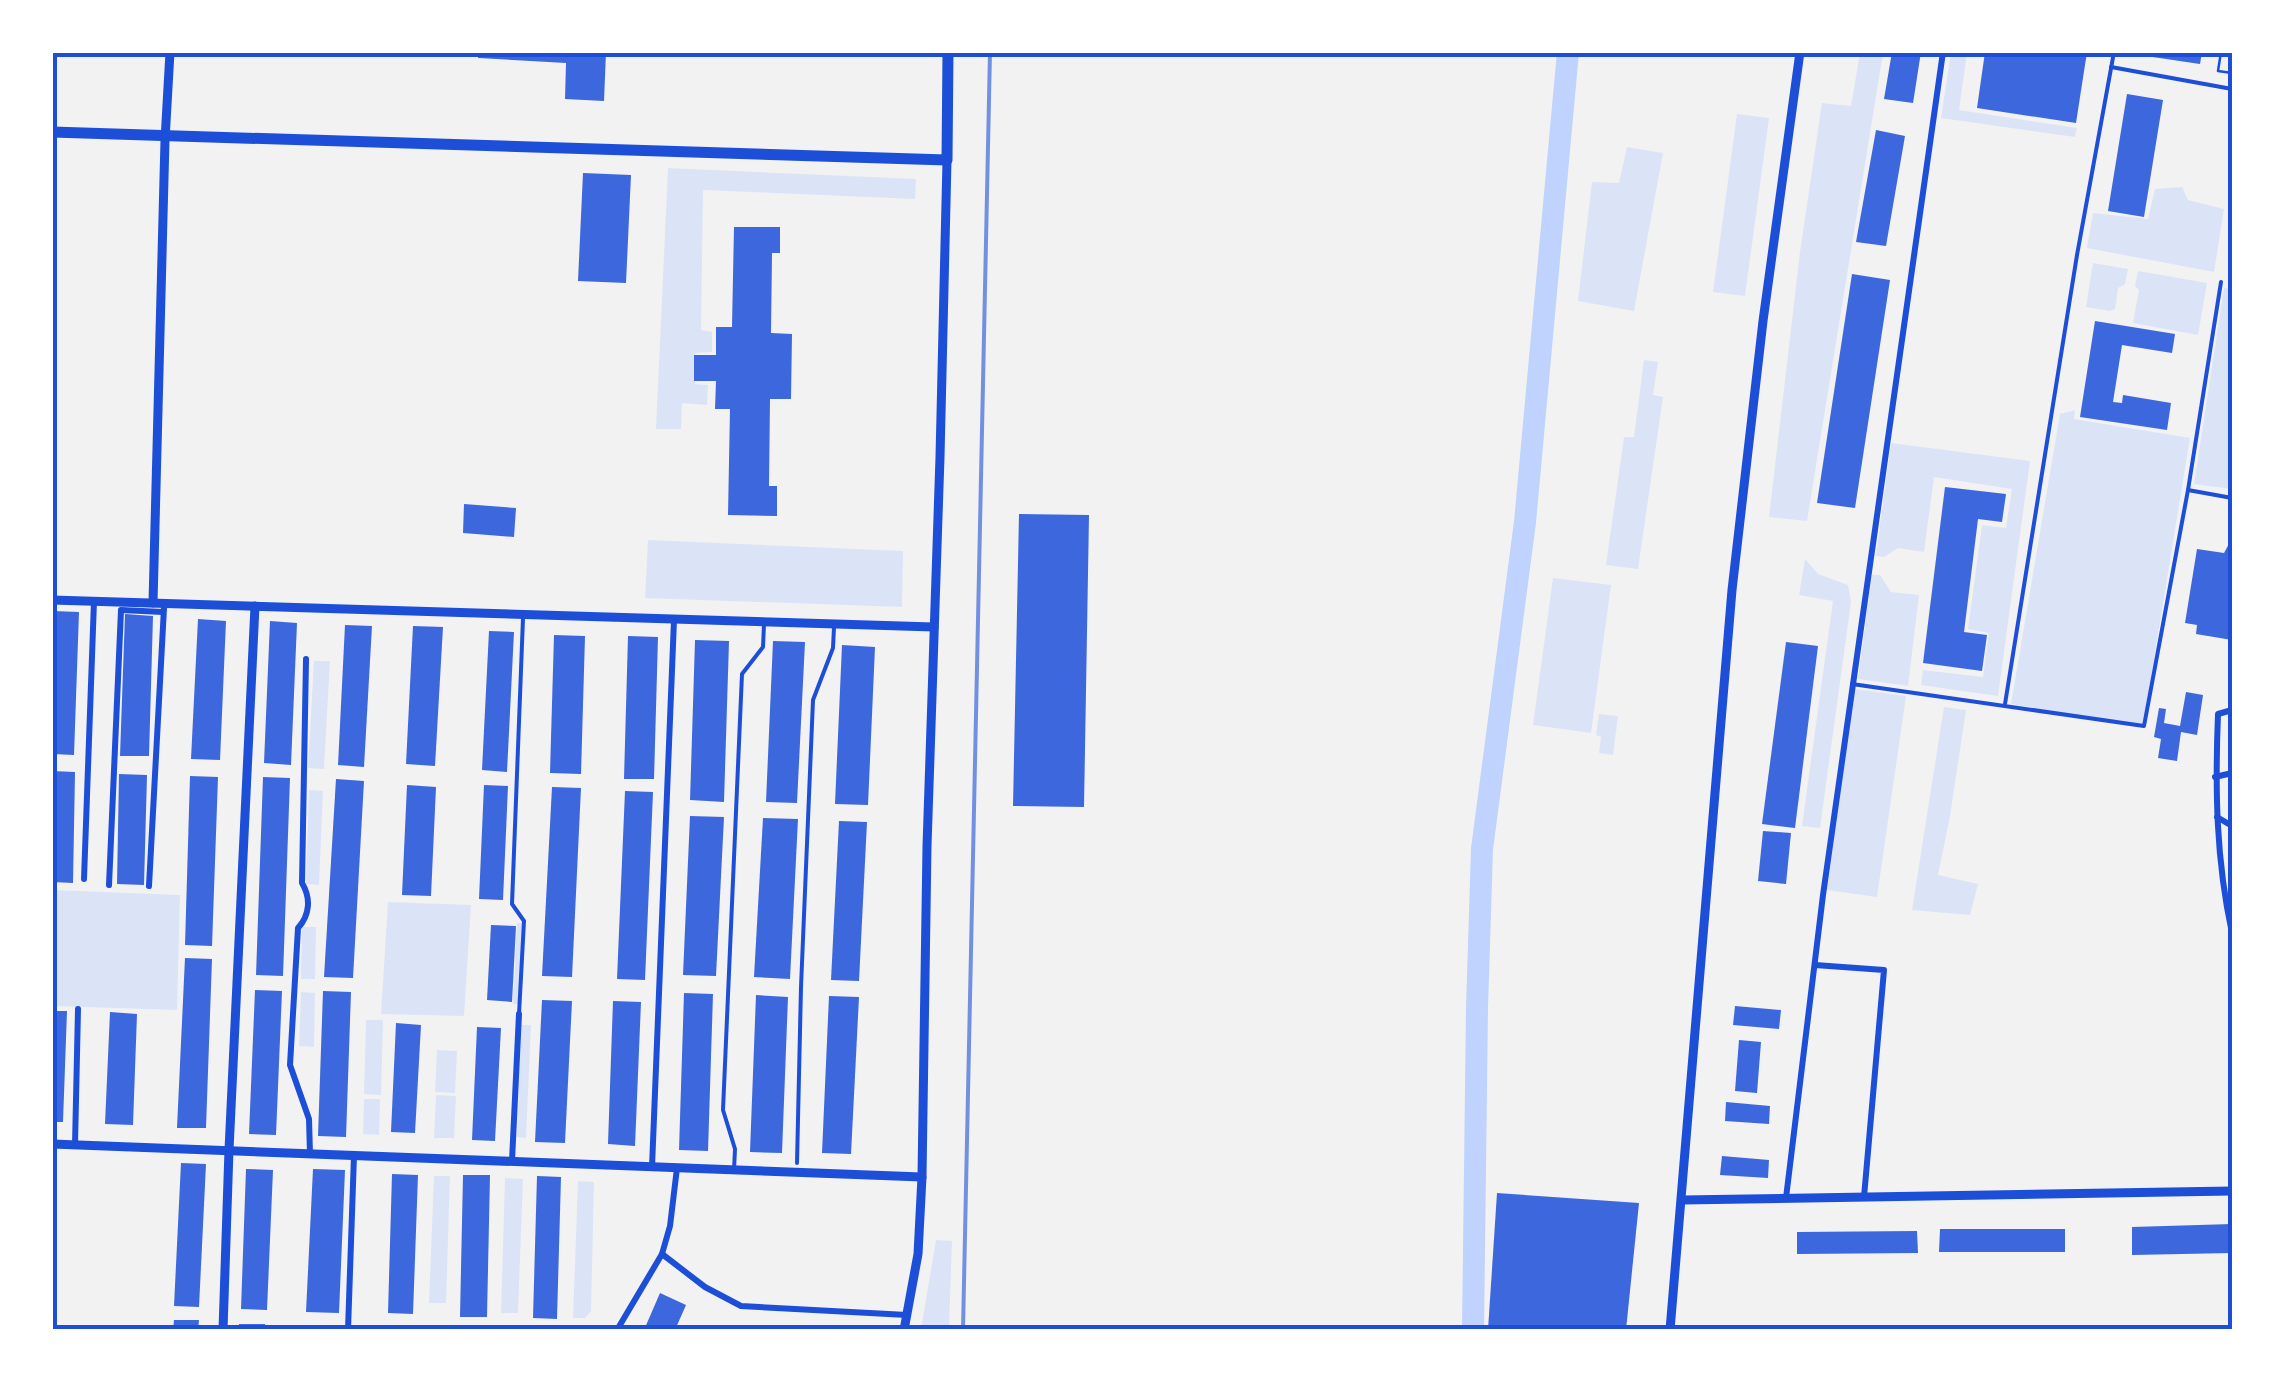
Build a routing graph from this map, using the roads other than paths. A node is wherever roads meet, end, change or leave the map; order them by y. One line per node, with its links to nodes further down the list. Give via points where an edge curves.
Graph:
1 (170, 52): 9 (street)
2 (948, 52): 10 (highway)
3 (1800, 52): 53 (street, via 1732,590)
4 (1942, 52): 24 (street)
5 (2114, 52): 6 (lane)
6 (2111, 67): 7 (lane); 25 (lane)
7 (2232, 89)
8 (52, 132): 9 (highway)
9 (166, 135): 10 (highway); 16 (street)
10 (947, 160): 22 (street)
11 (2221, 282): 12 (lane)
12 (2188, 490): 13 (lane); 25 (lane, via 2144,726)
13 (2232, 498)
14 (52, 600): 15 (street)
15 (94, 601): 16 (street); 31 (street)
16 (160, 606): 17 (street); 32 (street, via 120,610); 33 (street)
17 (255, 606): 18 (street); 41 (street)
18 (523, 615): 19 (street); 38 (lane, via 512,904 524,922)
19 (674, 620): 20 (street); 46 (street)
20 (764, 622): 21 (street); 48 (lane, via 763,647 742,674 723,1110)
21 (834, 624): 22 (street); 45 (lane, via 834,648 813,700)
22 (934, 627): 49 (street)
23 (306, 658): 42 (street, via 302,883 308,894 307,918 298,928 290,1065 309,1119)
24 (1852, 684): 25 (lane); 36 (street)
25 (2004, 706)
26 (2232, 710): 28 (street, via 2218,714)
27 (2232, 773): 28 (street)
28 (2215, 776): 29 (street)
29 (2217, 817): 30 (street); 34 (street)
30 (2232, 826)
31 (84, 879)
32 (109, 886)
33 (150, 886)
34 (2229, 905): 35 (street)
35 (2232, 934)
36 (1815, 964): 51 (street, via 1884,970); 52 (street)
37 (78, 1008): 40 (street)
38 (519, 1014): 44 (street)
39 (52, 1144): 40 (street)
40 (75, 1145): 41 (street)
41 (229, 1150): 42 (street); 56 (street)
42 (310, 1154): 43 (street)
43 (354, 1155): 44 (street); 57 (street)
44 (512, 1161): 46 (street)
45 (797, 1163)
46 (652, 1167): 47 (street)
47 (677, 1168): 48 (street); 54 (street)
48 (734, 1170): 49 (street)
49 (922, 1177): 55 (street)
50 (2232, 1191): 51 (street)
51 (1864, 1197): 52 (street)
52 (1786, 1198): 53 (street)
53 (1682, 1200): 60 (street)
54 (662, 1254): 55 (street, via 741,1306); 58 (street)
55 (908, 1314): 59 (street)
56 (224, 1330)
57 (348, 1330)
58 (617, 1330)
59 (904, 1330)
60 (1670, 1330)

